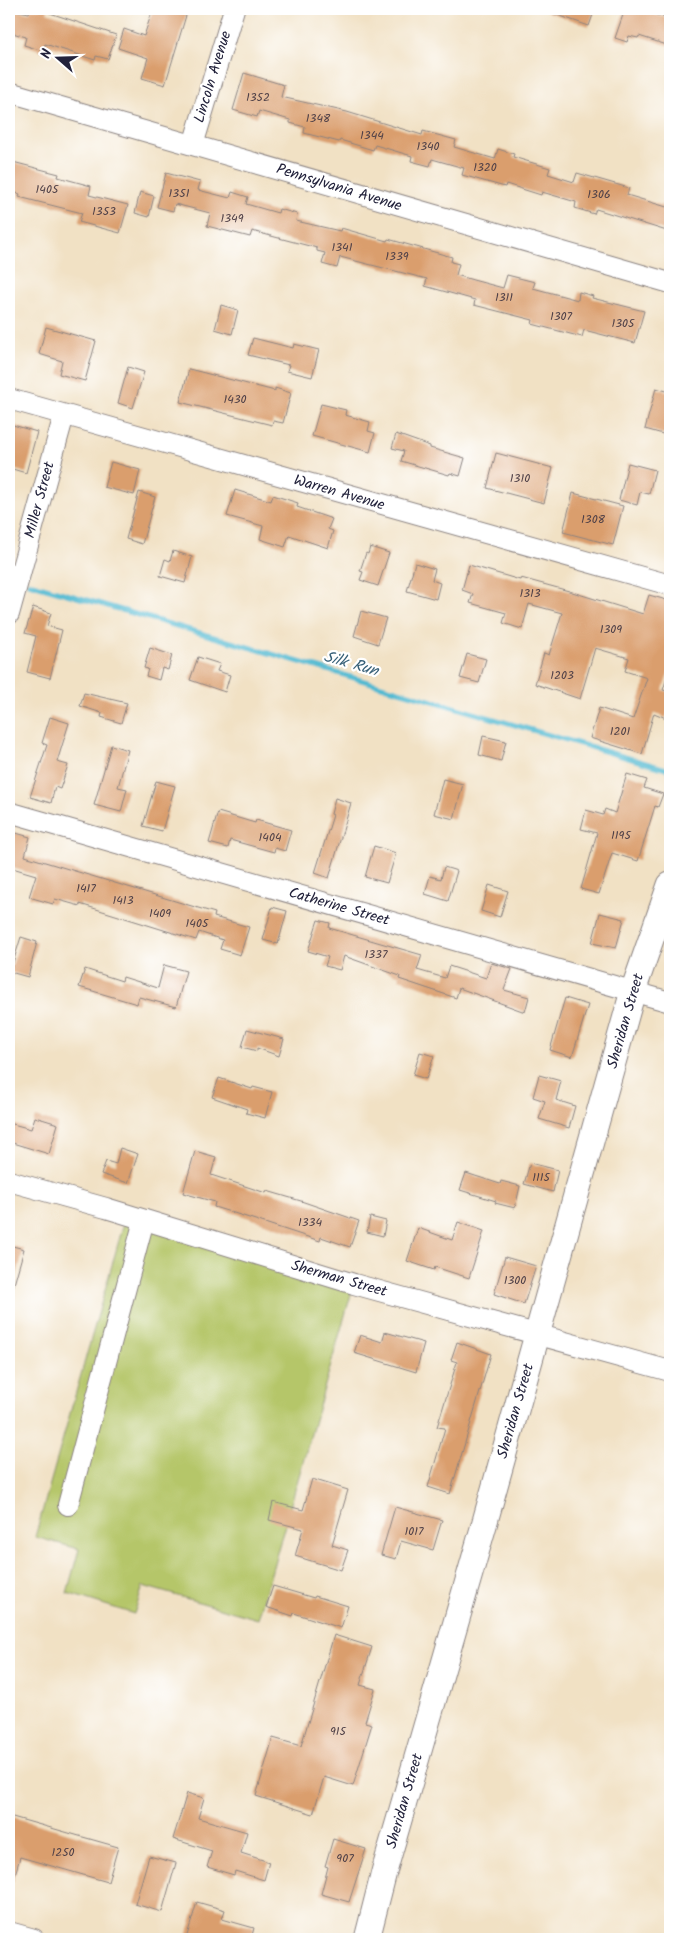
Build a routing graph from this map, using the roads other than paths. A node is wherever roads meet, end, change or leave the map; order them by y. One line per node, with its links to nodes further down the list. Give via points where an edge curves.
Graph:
1 (234, 9): 3 (street, Lincoln Avenue)
2 (9, 92): 3 (street, Pennsylvania Avenue)
3 (193, 145): 4 (street, Pennsylvania Avenue)
4 (670, 283)
5 (9, 399): 6 (street, Warren Avenue)
6 (64, 415): 7 (street, Warren Avenue); 8 (street, Miller Street)
7 (670, 585)
8 (9, 614)
9 (9, 812): 11 (street, Catherine Street)
10 (670, 885): 11 (street, Sheridan Street)
11 (633, 991): 12 (street, Catherine Street); 15 (street, Sheridan Street)
12 (670, 1002)
13 (9, 1181): 14 (street, Sherman Street)
14 (144, 1220): 15 (street, Sherman Street, via 354,1284); 17 (street)
15 (538, 1334): 16 (street, Sherman Street); 20 (street, Sheridan Street)
16 (670, 1371)
17 (68, 1506)
18 (9, 1932): 19 (street)
19 (34, 1939)
20 (366, 1939)

